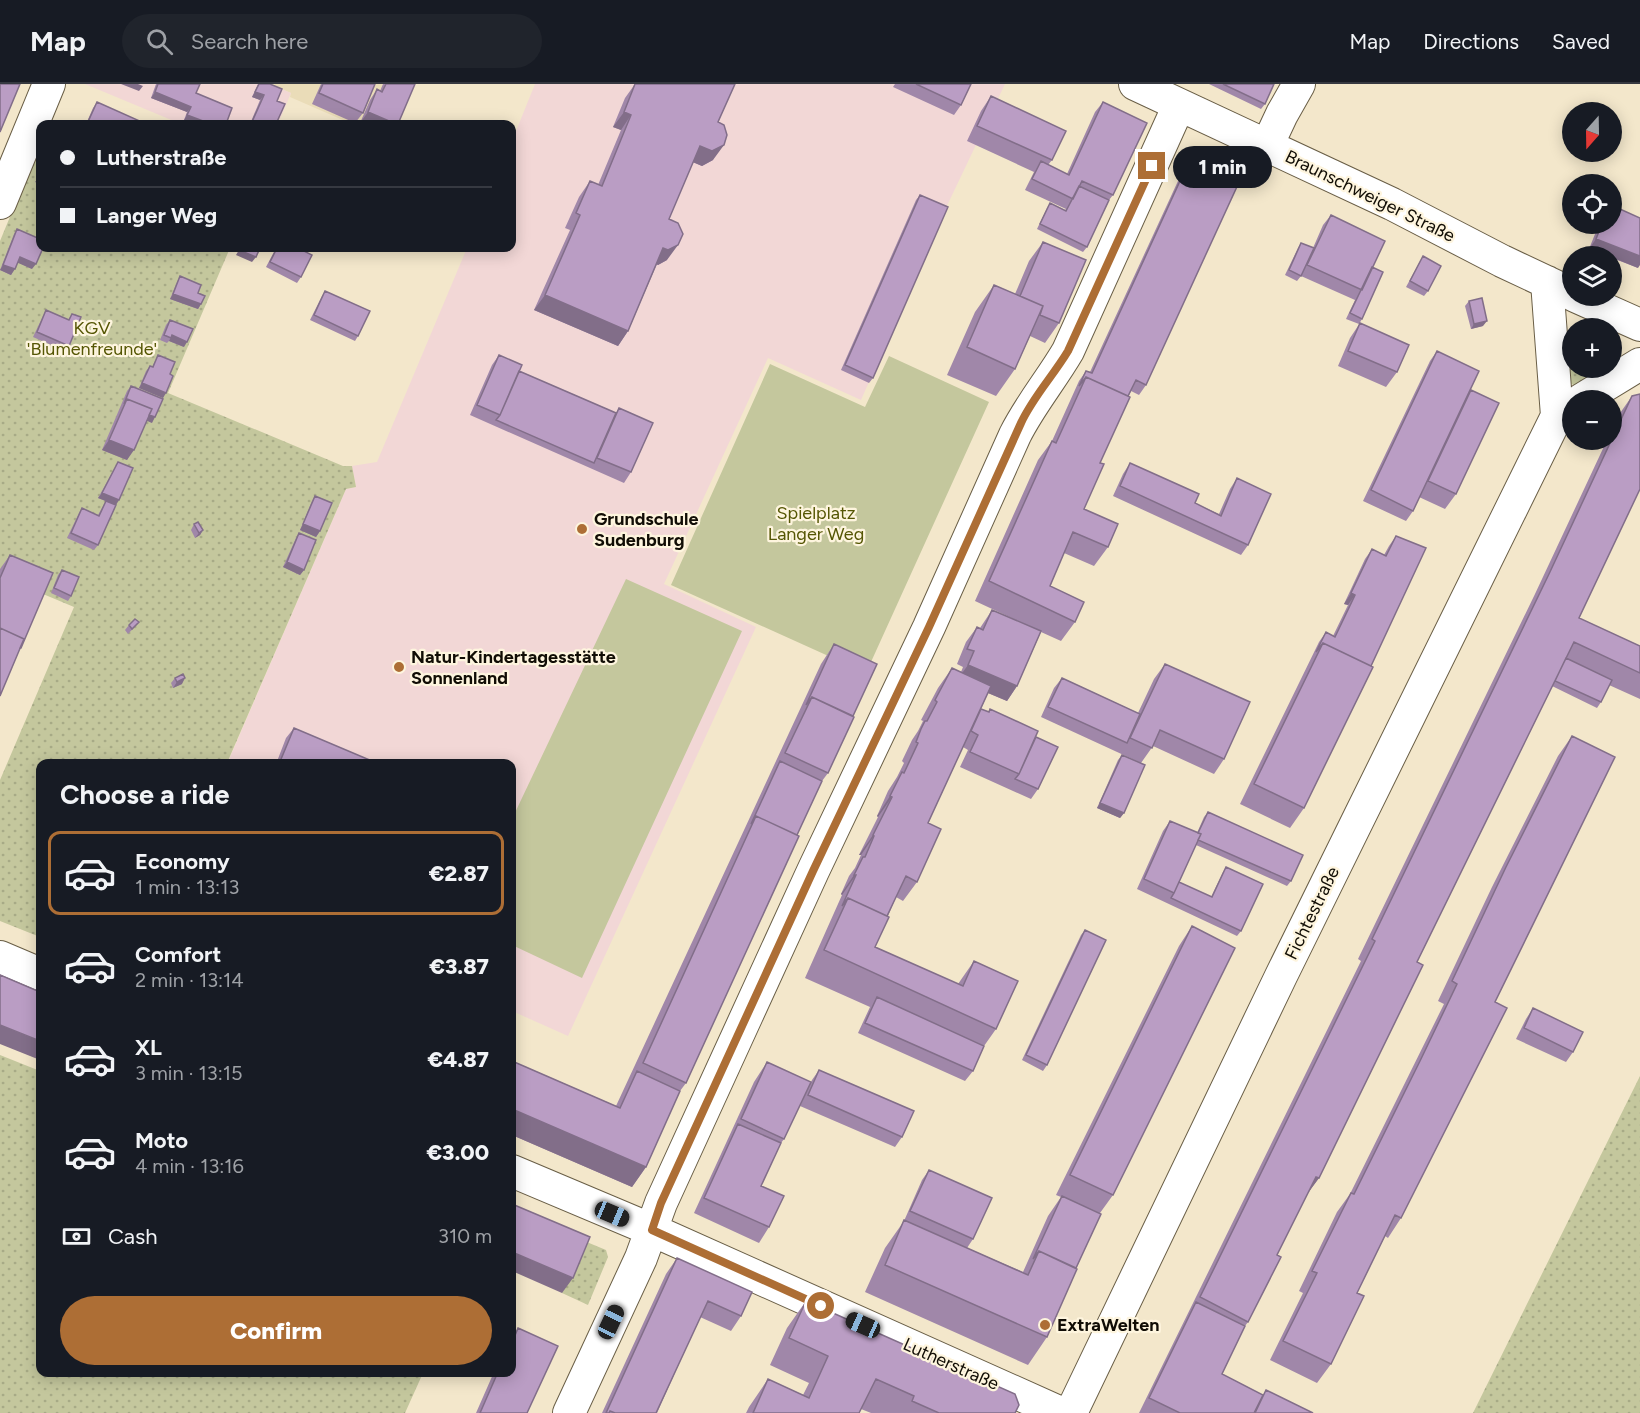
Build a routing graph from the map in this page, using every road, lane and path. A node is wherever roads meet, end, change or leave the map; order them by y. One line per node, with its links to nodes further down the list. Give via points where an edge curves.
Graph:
1 (49, 84): 6 (street)
2 (1135, 84): 4 (street, Braunschweiger Straße)
3 (1299, 84): 5 (street)
4 (1179, 105): 5 (street, Braunschweiger Straße); 18 (street, via 1068,351 1015,435 925,637 675,1171)
5 (1267, 146): 7 (street, Braunschweiger Straße)
6 (0, 203)
7 (1562, 289)
8 (1566, 306): 12 (street)
9 (1598, 306): 10 (street, Braunschweiger Straße)
10 (1640, 325)
11 (1640, 364): 13 (street)
12 (1569, 390)
13 (1598, 390)
14 (1562, 423): 21 (street, Fichtestraße, via 1276,985)
15 (0, 957): 16 (street)
16 (36, 972)
17 (516, 1173): 18 (street, Lutherstraße)
18 (652, 1230): 19 (street); 20 (street, Lutherstraße)
19 (569, 1413)
20 (1061, 1413)
21 (1071, 1413)

